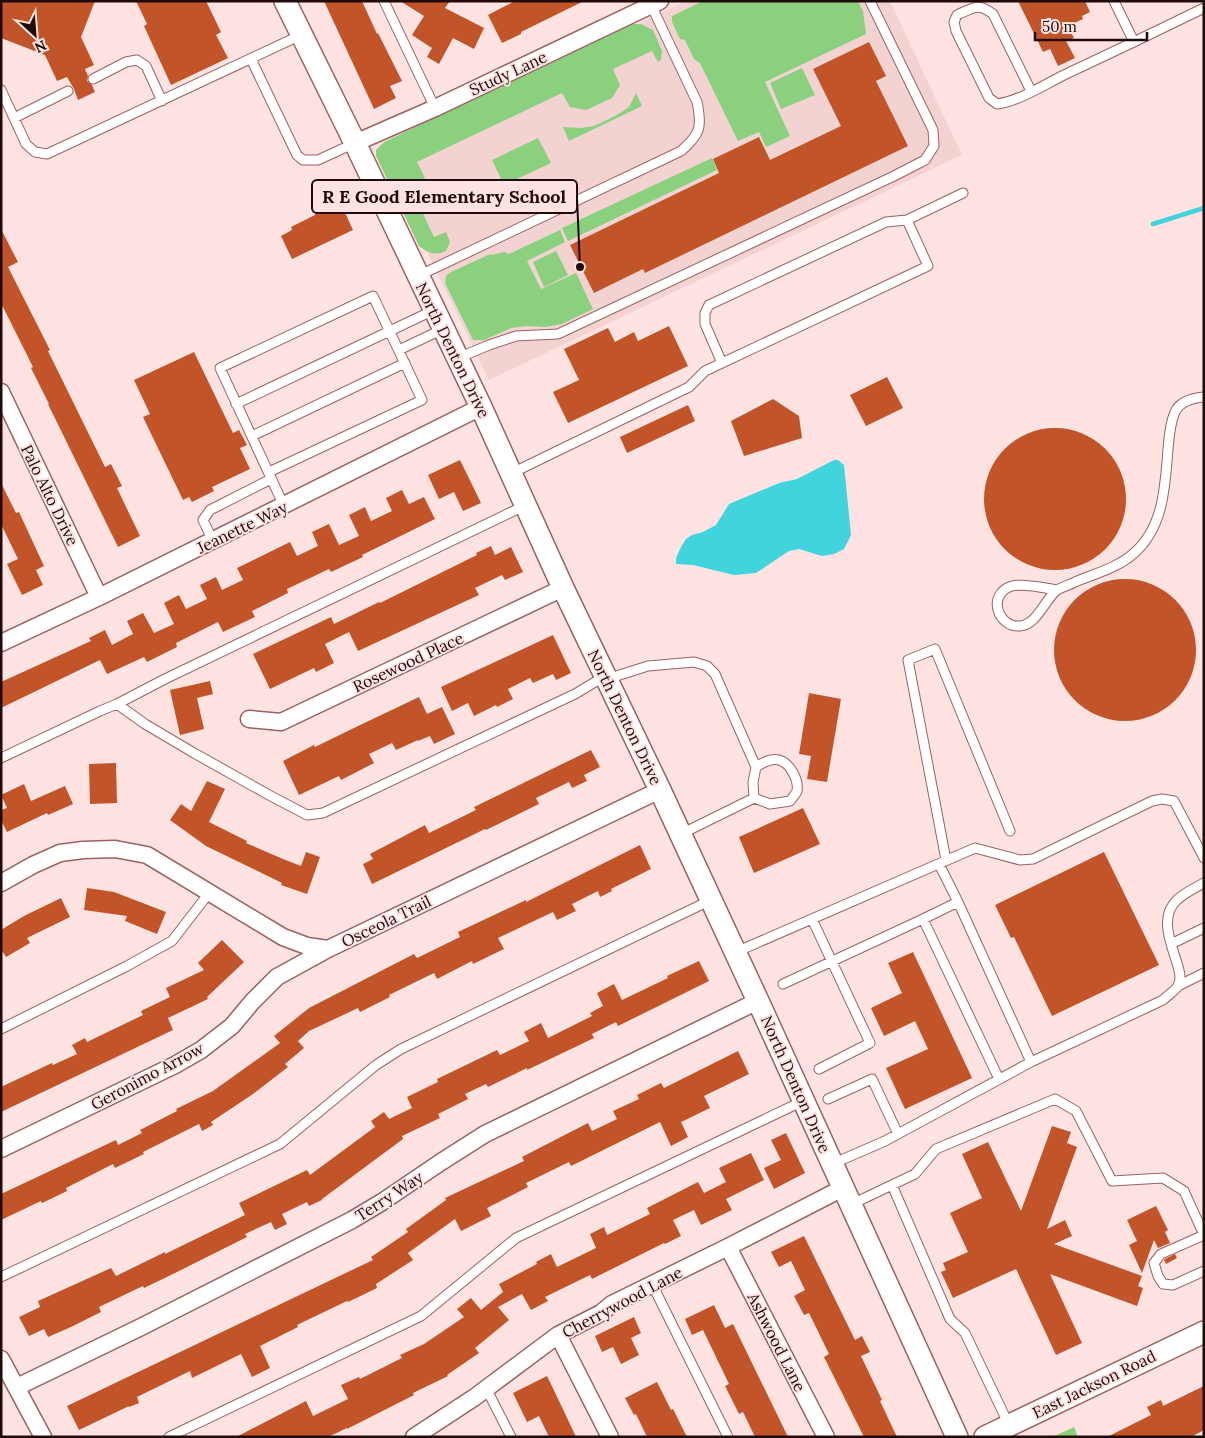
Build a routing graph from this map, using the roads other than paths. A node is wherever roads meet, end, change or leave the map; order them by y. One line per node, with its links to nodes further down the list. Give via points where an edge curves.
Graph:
1 (285, 1): 7 (street, North Denton Drive)
2 (384, 1): 15 (lane)
3 (870, 1): 25 (lane, via 934,130 934,146 925,160 558,334 516,336)
4 (1114, 1): 8 (lane)
5 (655, 3): 15 (street, Study Lane); 20 (lane, via 697,102 701,119 691,142 681,151)
6 (1204, 8): 8 (lane)
7 (302, 35): 9 (lane); 17 (street, North Denton Drive)
8 (1134, 42): 13 (lane)
9 (251, 59): 14 (lane); 17 (lane, via 297,155 303,160 318,160)
10 (93, 79): 14 (lane, via 126,62 137,60 146,66)
11 (1, 90): 16 (lane)
12 (68, 91): 16 (lane)
13 (1031, 91): 13 (lane, via 997,104 989,98 956,31 954,22 957,16 976,6 985,7 993,14)
14 (162, 101): 16 (lane, via 47,154 30,149)
15 (435, 108): 17 (street, Study Lane)
16 (14, 118)
17 (355, 143): 20 (street, North Denton Drive)
18 (962, 193): 19 (lane)
19 (907, 220): 26 (lane, via 928,266); 26 (lane, via 886,222 709,305 705,324)
20 (418, 276): 21 (street, North Denton Drive)
21 (434, 310): 22 (street, North Denton Drive); 23 (lane)
22 (443, 329): 24 (lane); 25 (street, North Denton Drive)
23 (390, 331): 24 (lane); 30 (lane); 30 (lane, via 373,296 300,330 220,368)
24 (398, 350): 27 (lane)
25 (458, 358): 31 (street, North Denton Drive)
26 (722, 363): 33 (lane, via 704,371 689,387)
27 (405, 364): 32 (lane); 34 (lane, via 422,400)
28 (1, 392): 40 (street, Palo Alto Drive)
29 (1204, 396): 39 (lane, via 1192,398 1176,410 1170,429 1158,518 1146,541 1116,565)
30 (236, 404): 32 (lane)
31 (481, 407): 33 (street, North Denton Drive); 36 (street, Jeanette Way)
32 (252, 436): 34 (lane)
33 (511, 474): 35 (street, North Denton Drive)
34 (270, 475): 36 (lane); 37 (lane, via 210,510 203,520)
35 (526, 505): 38 (street, North Denton Drive); 43 (lane)
36 (284, 506): 37 (street, Jeanette Way)
37 (213, 541): 40 (street, Jeanette Way)
38 (563, 588): 42 (street, North Denton Drive); 44 (street, Rosewood Place, via 281,722)
39 (1057, 590): 39 (lane, via 1022,626 1007,623 997,608 999,594 1014,586)
40 (99, 597): 41 (street, Jeanette Way)
41 (2, 641)
42 (606, 677): 43 (lane, via 322,813 307,815 194,753); 46 (lane, via 648,666 694,662 708,666 715,674); 47 (street, North Denton Drive)
43 (118, 704): 45 (lane)
44 (249, 719)
45 (1, 758)
46 (756, 767): 48 (lane); 48 (lane, via 779,760 795,777 797,790 790,801 770,804)
47 (660, 790): 50 (street, North Denton Drive); 62 (street, Osceola Trail)
48 (754, 798): 50 (lane)
49 (1010, 831): 52 (lane, via 935,649 908,660)
50 (681, 834): 56 (street, North Denton Drive)
51 (1204, 858): 52 (lane, via 1174,801 1162,799 1034,859 1020,860 974,848)
52 (943, 862): 57 (lane); 58 (lane)
53 (1, 883): 55 (street, Osceola Trail, via 60,853 116,850 147,855)
54 (1204, 883): 61 (lane, via 1175,901 1167,925)
55 (209, 893): 62 (street, Osceola Trail, via 283,937); 69 (lane, via 172,941)
56 (711, 900): 63 (street, North Denton Drive); 83 (lane, via 401,1049 376,1064 280,1144)
57 (958, 902): 59 (lane); 70 (lane)
58 (812, 919): 63 (lane); 64 (lane)
59 (923, 919): 64 (lane); 72 (lane)
60 (1204, 928): 61 (lane)
61 (1171, 944): 67 (lane, via 1180,974)
62 (328, 950): 76 (street, Geronimo Arrow, via 277,977 232,1026 202,1050)
63 (736, 952): 68 (street, North Denton Drive)
64 (832, 962): 66 (lane); 71 (lane, via 870,1043)
65 (1204, 973): 67 (lane)
66 (784, 984)
67 (1178, 986): 70 (lane, via 1163,1000)
68 (758, 1001): 74 (street, North Denton Drive); 88 (street, Terry Way, via 485,1134 352,1220)
69 (1, 1029)
70 (1031, 1062): 72 (lane)
71 (819, 1069)
72 (999, 1080): 75 (lane)
73 (828, 1099): 75 (lane, via 872,1079)
74 (804, 1101): 77 (street, North Denton Drive); 92 (lane, via 516,1238 421,1316)
75 (898, 1134): 77 (lane)
76 (1, 1149)
77 (832, 1164): 79 (street, North Denton Drive)
78 (892, 1185): 79 (lane); 80 (lane, via 916,1174 936,1149 1055,1099 1076,1111 1112,1180 1163,1178 1184,1191); 90 (lane, via 950,1319 965,1333)
79 (847, 1196): 81 (street, Cherrywood Lane); 98 (street, North Denton Drive)
80 (1204, 1235): 82 (lane, via 1161,1254 1154,1263 1162,1284 1173,1284)
81 (728, 1247): 84 (street, Cherrywood Lane); 97 (street, Ashwood Lane)
82 (1204, 1271)
83 (1, 1276)
84 (652, 1284): 86 (street, Cherrywood Lane); 96 (lane)
85 (1204, 1332): 90 (street, East Jackson Road)
86 (558, 1335): 89 (street, Cherrywood Lane); 95 (street)
87 (1, 1359): 88 (street)
88 (16, 1387): 91 (street)
89 (486, 1388): 93 (street, Cherrywood Lane); 94 (lane)
90 (1009, 1425): 99 (street, East Jackson Road)
91 (43, 1437)
92 (169, 1437)
93 (414, 1437)
94 (511, 1437)
95 (610, 1437)
96 (728, 1437)
97 (826, 1437)
98 (957, 1437)
99 (985, 1437)

